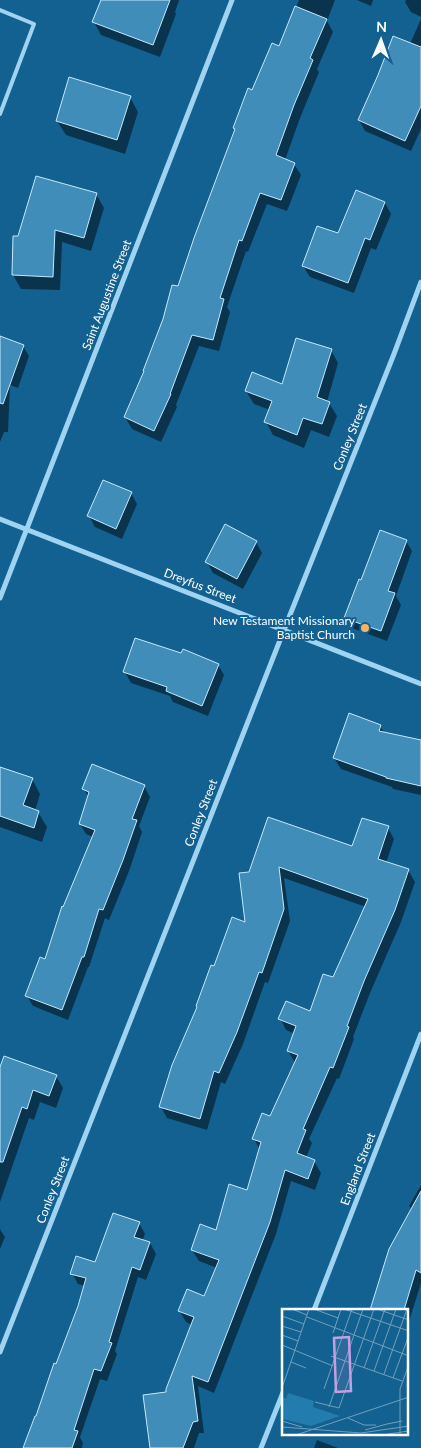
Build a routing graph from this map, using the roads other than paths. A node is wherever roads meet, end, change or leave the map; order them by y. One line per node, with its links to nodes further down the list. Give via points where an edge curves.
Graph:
1 (232, 0): 6 (street, Saint Augustine Street)
2 (0, 10): 3 (lane, via 34,24)
3 (0, 114)
4 (421, 282): 8 (street, Conley Street)
5 (0, 519): 6 (street, Dreyfus Street)
6 (27, 529): 7 (street, Saint Augustine Street); 8 (street, Dreyfus Street)
7 (0, 598)
8 (284, 630): 9 (street, Dreyfus Street); 12 (street, Conley Street)
9 (421, 684)
10 (421, 1034): 11 (street, England Street)
11 (314, 1309)
12 (0, 1352)
13 (282, 1395): 14 (street)
14 (261, 1448)

